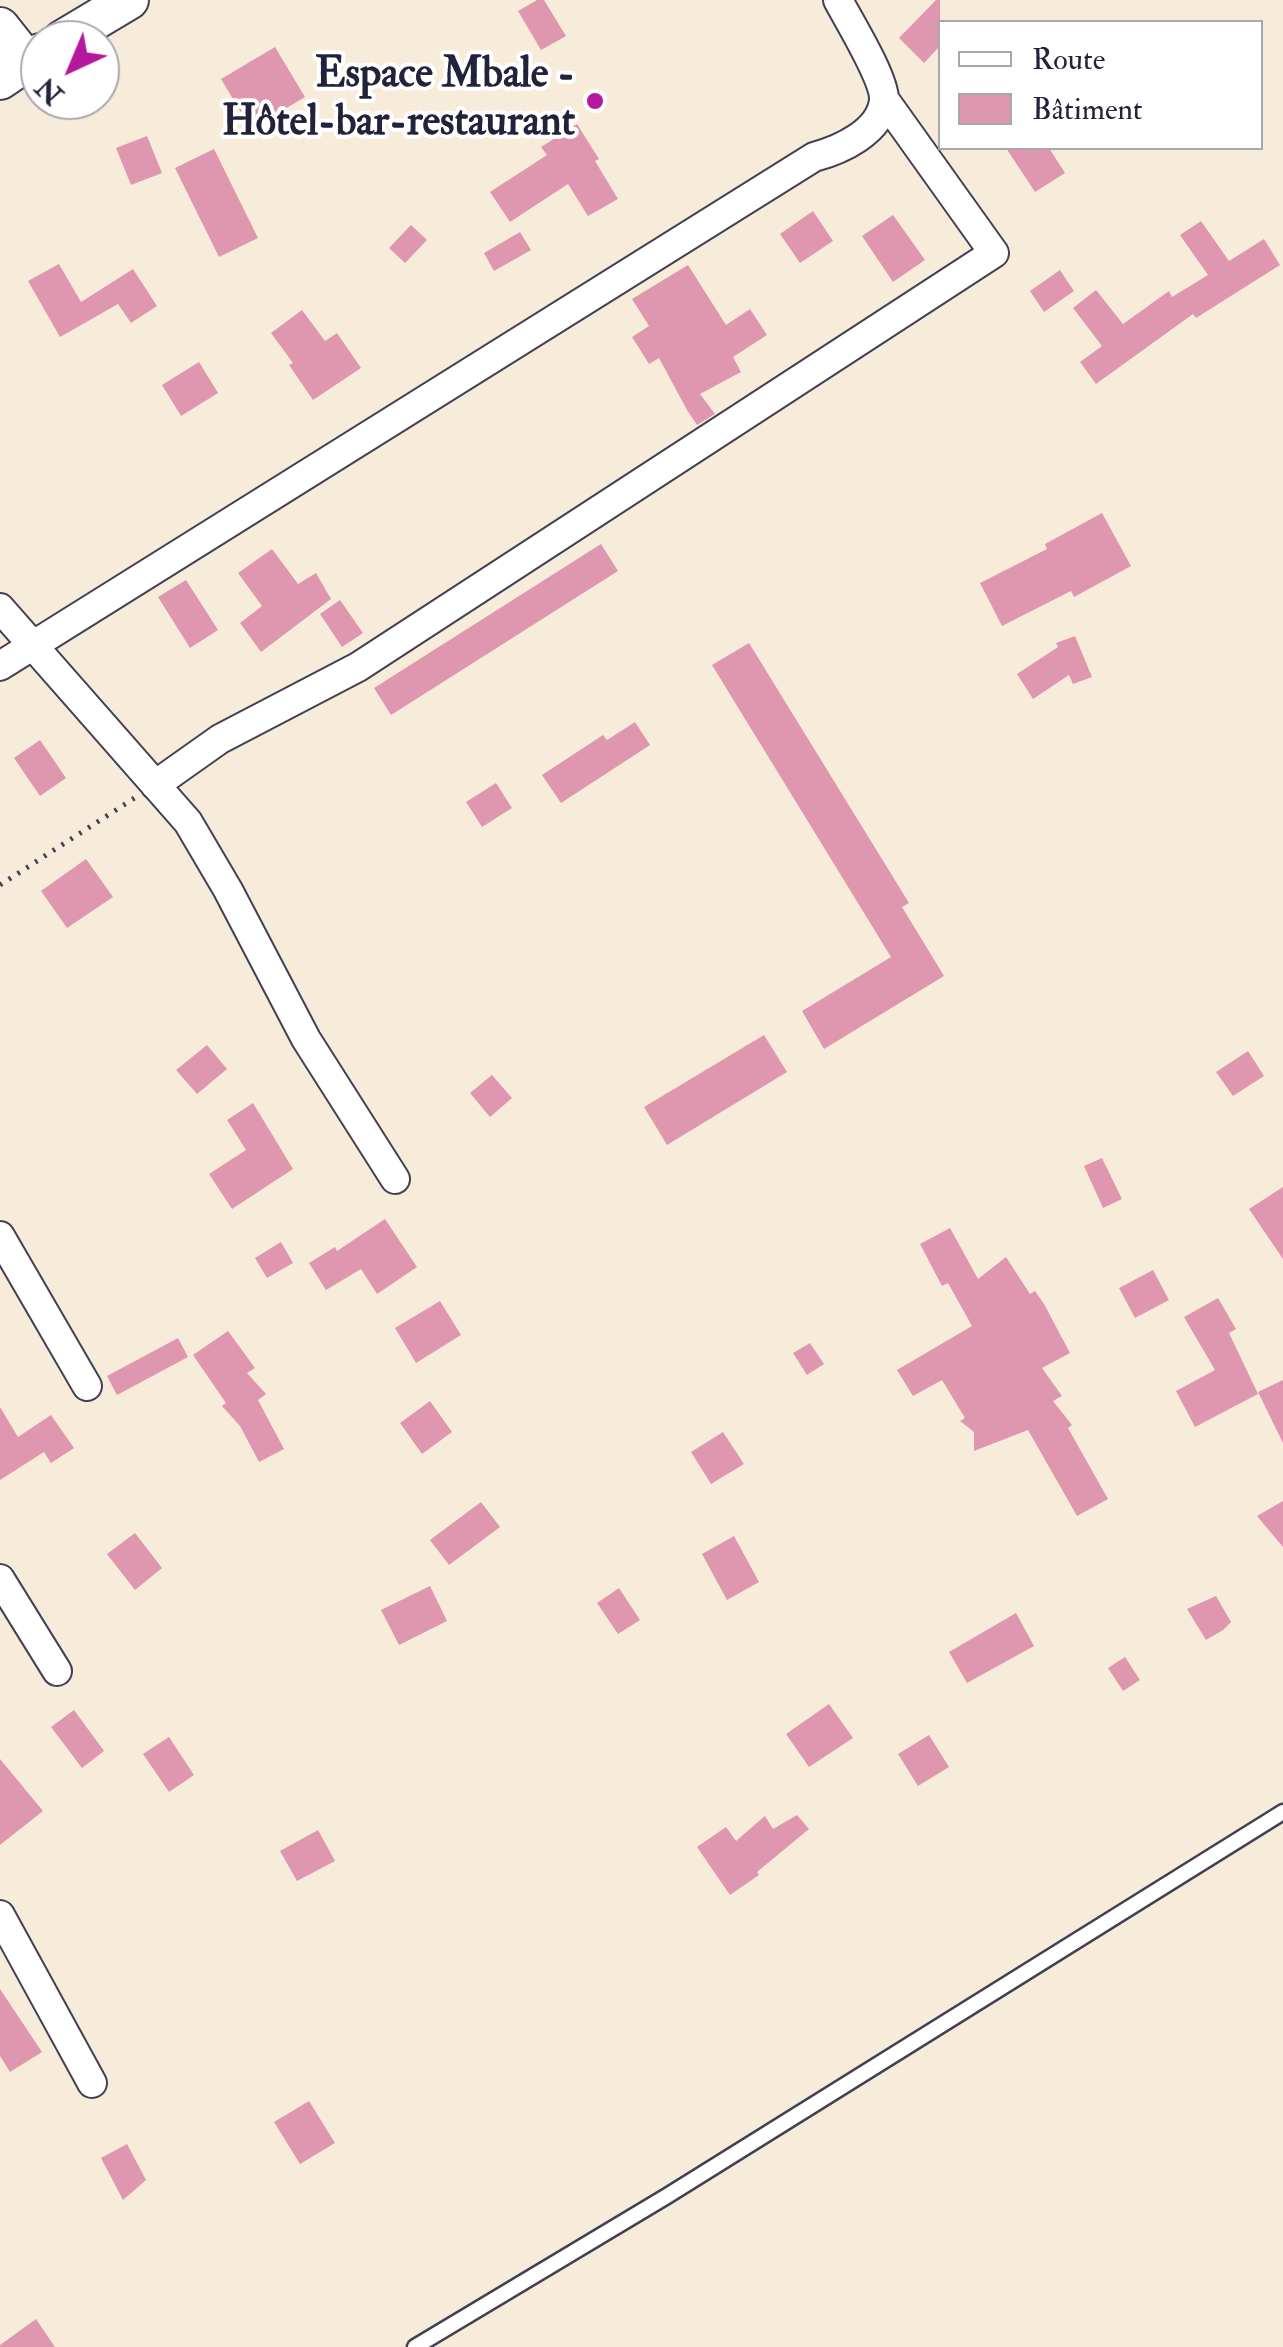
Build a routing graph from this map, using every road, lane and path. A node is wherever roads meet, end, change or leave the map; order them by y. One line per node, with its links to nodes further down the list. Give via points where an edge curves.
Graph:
1 (129, 0): 3 (street)
2 (838, 0): 6 (street)
3 (96, 20)
4 (0, 27): 5 (street)
5 (20, 62)
6 (884, 99): 8 (street, via 878,120 836,151 814,158); 10 (street, via 994,253 358,667 220,739)
7 (0, 608): 8 (street)
8 (32, 647): 9 (street); 10 (street)
9 (0, 666)
10 (155, 785): 11 (path); 12 (street, via 188,822 306,1039)
11 (0, 886)
12 (394, 1179)
13 (0, 1236): 14 (street)
14 (87, 1386)
15 (0, 1579): 16 (street)
16 (57, 1671)
17 (1283, 1812): 20 (lane)
18 (0, 1915): 19 (street)
19 (92, 2084)
20 (415, 2347)

